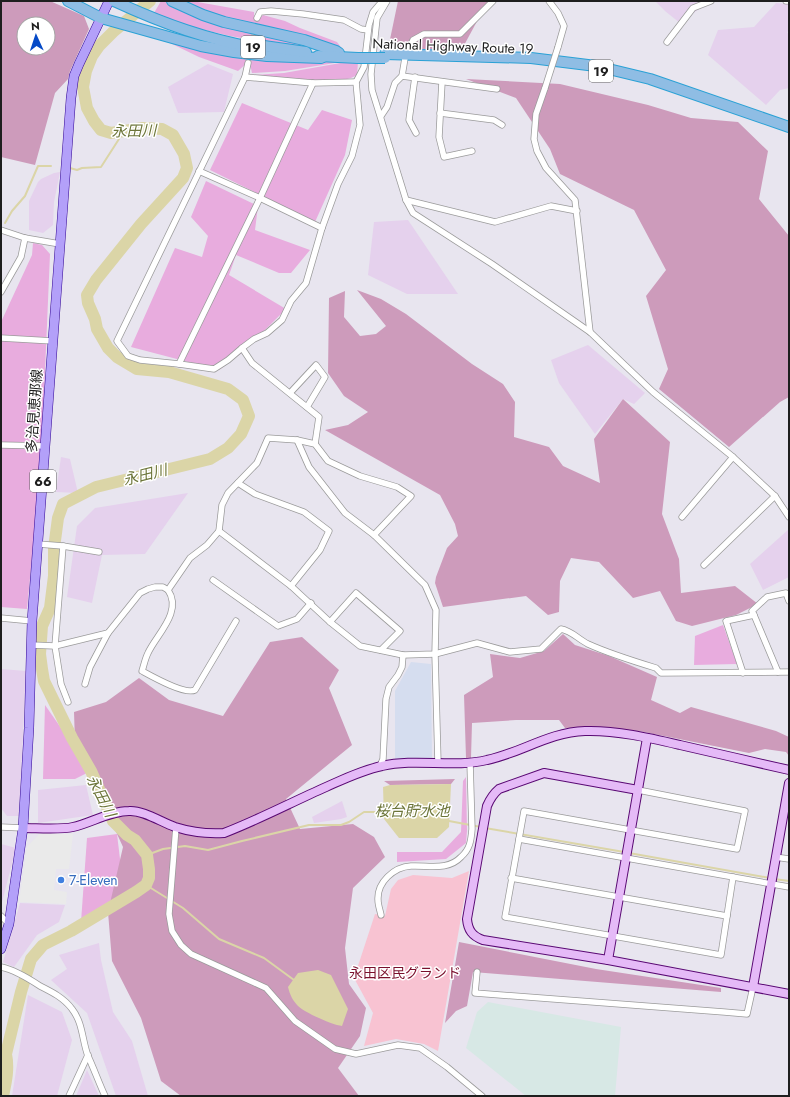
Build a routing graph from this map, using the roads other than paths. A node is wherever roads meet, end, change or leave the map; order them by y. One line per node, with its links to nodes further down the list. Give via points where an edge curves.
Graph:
1 (68, 1): 11 (highway)
2 (109, 1): 11 (main road, 多治見恵那線 / 66)
3 (114, 1): 10 (highway, National Highway Route 19 / 19)
4 (123, 1): 10 (highway, National Highway Route 19 / 19)
5 (172, 1): 15 (highway, via 224,22 304,40)
6 (385, 1): 13 (street, via 378,5); 28 (street, via 377,18 371,74 372,90)
7 (493, 1): 18 (street, via 460,34 424,34 412,40)
8 (549, 1): 37 (street, bridge, via 564,26 536,114 534,139 546,168 575,200)
9 (711, 1): 14 (street, via 693,8)
10 (152, 16): 15 (highway, National Highway Route 19 / 19, via 255,45 314,53); 16 (highway, National Highway Route 19 / 19, via 186,31 240,45 285,53)
11 (101, 18): 16 (highway, via 201,46 234,52 294,58); 41 (main road, 多治見恵那線 / 66, via 74,76)
12 (257, 18): 13 (street, via 260,12 271,11 303,14 344,20)
13 (368, 30): 23 (street, via 364,67)
14 (667, 42)
15 (339, 53): 17 (highway, National Highway Route 19 / 19)
16 (325, 56): 17 (highway, National Highway Route 19 / 19)
17 (358, 56): 18 (highway, National Highway Route 19 / 19, bridge)
18 (405, 57): 20 (street); 30 (highway, National Highway Route 19 / 19, via 531,58 596,66 650,79); 31 (highway, National Highway Route 19 / 19, via 576,66 638,79)
19 (248, 63): 21 (street)
20 (402, 76): 22 (street); 28 (street, via 395,83 387,107)
21 (245, 77): 25 (street); 34 (street)
22 (415, 78): 24 (street); 32 (street, via 409,120)
23 (356, 82): 25 (street); 38 (street, via 360,124 352,156 338,184)
24 (442, 82): 26 (street); 27 (street)
25 (313, 83): 35 (street)
26 (497, 89)
27 (440, 113): 29 (street, via 494,120); 33 (street, via 439,137 444,157)
28 (381, 116): 36 (street)
29 (502, 125)
30 (789, 127)
31 (789, 131)
32 (416, 133)
33 (472, 151)
34 (199, 171): 35 (street); 47 (street, via 117,341 128,356 140,360)
35 (260, 198): 38 (street); 47 (street)
36 (406, 200): 37 (street, via 495,222 550,206); 43 (street, via 413,213)
37 (577, 211): 43 (street)
38 (322, 228): 46 (street, via 306,283 291,301 282,320 268,333)
39 (1, 230): 40 (street)
40 (25, 238): 41 (street); 42 (street, via 21,257)
41 (60, 244): 45 (main road, 多治見恵那線 / 66)
42 (1, 292)
43 (590, 332): 54 (street, via 653,392)
44 (1, 338): 45 (street)
45 (53, 341): 53 (main road, 多治見恵那線 / 66)
46 (242, 348): 47 (street, via 214,369); 48 (street, via 252,363)
47 (180, 364)
48 (290, 393): 49 (street); 49 (street, via 316,364 325,377)
49 (307, 407): 51 (street, via 318,417)
50 (297, 440): 51 (street); 55 (street, via 268,438 257,463); 60 (street, via 309,467 345,513)
51 (315, 444): 60 (street, via 328,461 360,476 397,487 410,496)
52 (1, 445): 53 (street)
53 (46, 446): 61 (main road, 多治見恵那線 / 66)
54 (733, 457): 56 (street); 57 (street)
55 (238, 483): 59 (street, via 228,493 222,505); 66 (street, via 255,494 304,512 329,531 320,550)
56 (775, 496): 58 (street); 64 (street)
57 (682, 517)
58 (789, 517)
59 (219, 530): 66 (street); 67 (street, via 190,558)
60 (374, 534): 79 (street, via 426,585 436,610)
61 (40, 544): 62 (street); 72 (main road, 多治見恵那線 / 66)
62 (62, 546): 63 (street); 77 (street)
63 (99, 552)
64 (704, 565)
65 (213, 580): 69 (street, via 278,626 297,619)
66 (291, 586): 69 (street)
67 (168, 590): 73 (street, via 173,604 170,616 148,653 142,671 157,679 185,691 195,690); 75 (street, via 155,587 140,593)
68 (789, 601): 70 (street, via 786,593 767,597 752,611)
69 (311, 603): 74 (street)
70 (754, 615): 81 (street); 83 (street, via 726,621)
71 (1, 618): 72 (street)
72 (32, 621): 76 (main road, 多治見恵那線 / 66)
73 (236, 621)
74 (330, 622): 78 (street, via 360,646); 78 (street, via 356,593 400,631)
75 (108, 633): 77 (street); 84 (street, via 90,667)
76 (33, 645): 77 (street); 96 (main road, 多治見恵那線 / 66)
77 (53, 646): 85 (street, via 61,684)
78 (381, 650): 80 (street)
79 (435, 654): 80 (street); 83 (street, via 477,643 510,652 541,649 561,629 600,649 656,668 661,673); 88 (street)
80 (403, 655): 89 (street, via 402,667 389,687 386,699 383,759)
81 (778, 672): 82 (street); 83 (street)
82 (789, 672)
83 (743, 673)
84 (85, 684)
85 (68, 702)
86 (647, 738): 87 (street, via 604,732 566,732 486,761); 90 (street); 92 (street)
87 (470, 762): 88 (street); 107 (street, via 472,829 468,850 457,862 449,865 410,866 390,873 382,882 379,891)
88 (438, 763): 89 (street, via 396,763)
89 (380, 766): 95 (street, via 224,832 203,833)
90 (789, 770)
91 (789, 783): 93 (street)
92 (638, 790): 97 (street); 97 (street, via 745,811 737,849); 113 (street, via 550,773 540,774 500,789 486,806 467,919 470,932 483,940)
93 (786, 818): 99 (street)
94 (1, 827): 96 (street)
95 (176, 827): 96 (street, via 130,811 71,828); 121 (street, via 169,914 172,931 191,954 266,988 295,1021 335,1049 356,1054 398,1045 420,1048)
96 (23, 828): 110 (main road, 多治見恵那線 / 66)
97 (631, 830): 98 (street, via 524,811); 100 (street)
98 (519, 839): 100 (street); 103 (street)
99 (775, 857): 101 (street); 104 (street)
100 (626, 858): 102 (street); 106 (street)
101 (789, 859)
102 (733, 877): 104 (street); 109 (street)
103 (511, 878): 106 (street); 111 (street, via 505,917)
104 (770, 883): 105 (street); 116 (street)
105 (789, 886)
106 (619, 897): 109 (street); 111 (street)
107 (381, 915)
108 (1, 916): 110 (street)
109 (726, 916): 111 (street, via 721,955)
110 (9, 924): 112 (main road, 多治見恵那線 / 66)
111 (612, 936): 113 (street)
112 (1, 949)
113 (608, 960): 116 (street)
114 (1, 967): 118 (street, via 36,983 63,1000 72,1009 84,1035)
115 (477, 972): 116 (street, via 475,993 747,1014)
116 (753, 987): 117 (street)
117 (789, 994)
118 (88, 1055): 119 (street); 120 (street)
119 (69, 1096)
120 (105, 1096)
121 (482, 1096)

